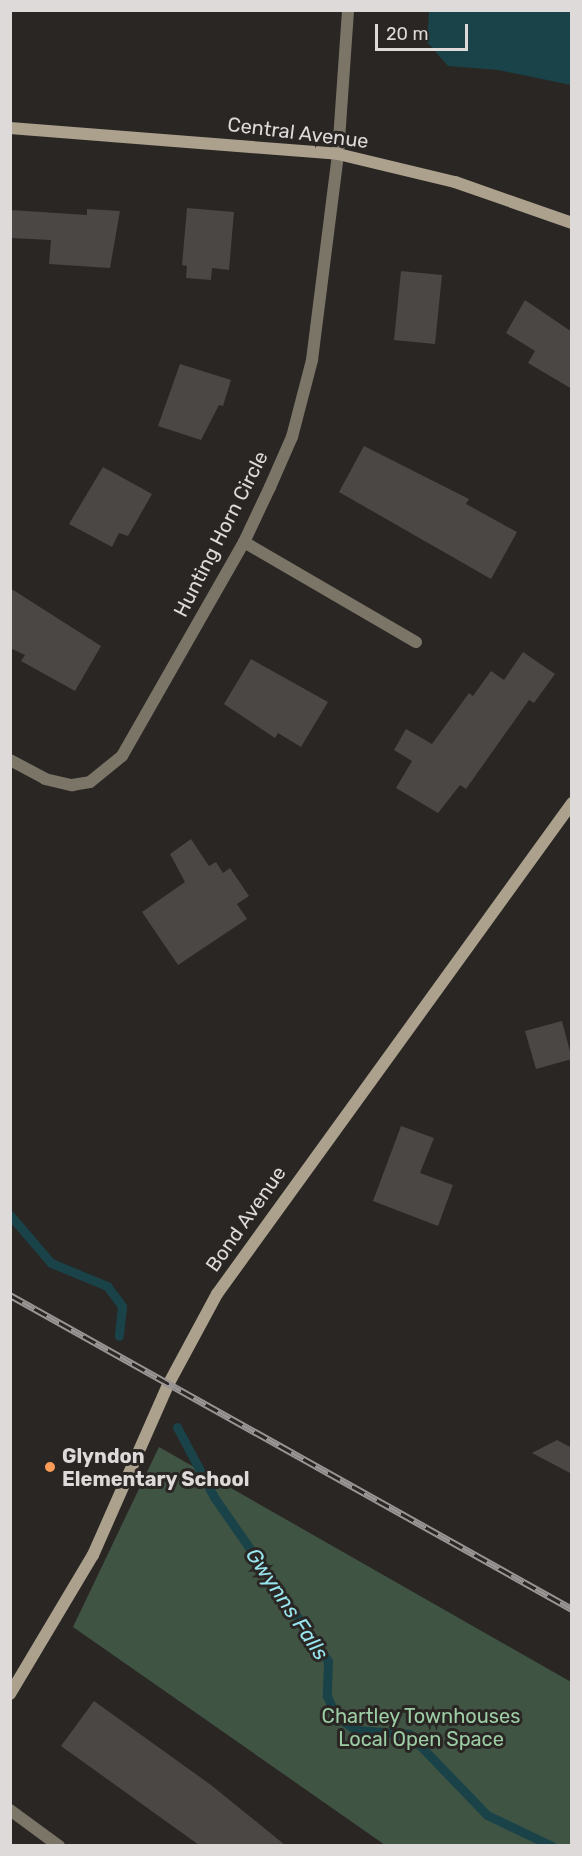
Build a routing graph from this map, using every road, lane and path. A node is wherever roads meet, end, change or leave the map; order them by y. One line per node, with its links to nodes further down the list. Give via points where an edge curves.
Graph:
1 (348, 10): 3 (street, Hunting Horn Circle)
2 (10, 128): 3 (street, Central Avenue)
3 (338, 154): 4 (street, Central Avenue, via 455,182); 5 (street, Hunting Horn Circle, via 312,360 292,437)
4 (572, 223)
5 (244, 542): 6 (street); 7 (street, Hunting Horn Circle, via 122,756 106,772 90,782 72,785 45,779)
6 (416, 642)
7 (10, 759)
8 (572, 803): 9 (street, Bond Avenue, via 217,1294 169,1383 93,1555)
9 (10, 1694)
10 (10, 1810): 11 (street)
11 (59, 1845)

